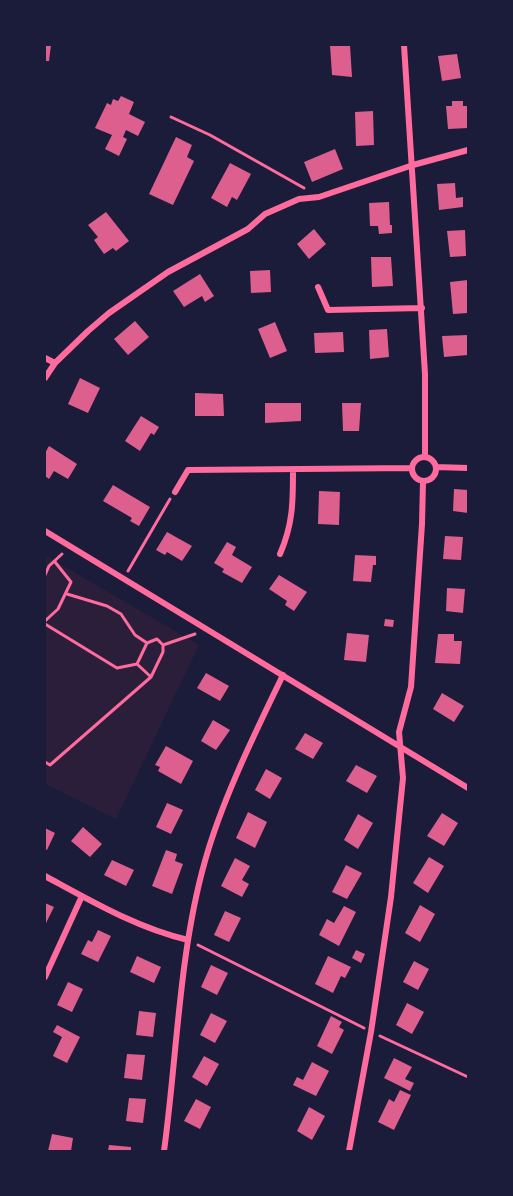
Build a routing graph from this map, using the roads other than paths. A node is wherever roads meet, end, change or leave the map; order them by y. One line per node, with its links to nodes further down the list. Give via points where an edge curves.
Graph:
1 (404, 45): 3 (street)
2 (468, 150): 3 (street)
3 (413, 165): 5 (street); 7 (street, via 319,197 299,199 265,214 248,229 168,272 109,313)
4 (318, 287): 5 (street, via 328,310)
5 (422, 308): 9 (street)
6 (45, 358): 7 (street)
7 (56, 363): 8 (street)
8 (45, 378)
9 (425, 457): 10 (street); 11 (street, via 416,460)
10 (436, 467): 12 (street); 14 (street, via 433,478)
11 (412, 468): 13 (street); 14 (street, via 415,477)
12 (468, 468)
13 (293, 470): 15 (street, via 188,470); 17 (street, via 293,513)
14 (423, 481): 19 (street, via 411,687)
15 (175, 492)
16 (45, 531): 18 (street)
17 (280, 554)
18 (283, 675): 20 (street); 25 (street, via 221,813 205,861)
19 (399, 732): 20 (street); 21 (street)
20 (381, 736): 21 (street)
21 (399, 748): 22 (street); 28 (street, via 403,778 391,897)
22 (468, 788)
23 (45, 876): 24 (street)
24 (82, 896): 25 (street, via 140,925); 26 (street)
25 (188, 940): 27 (street)
26 (45, 977)
27 (164, 1151)
28 (349, 1151)

